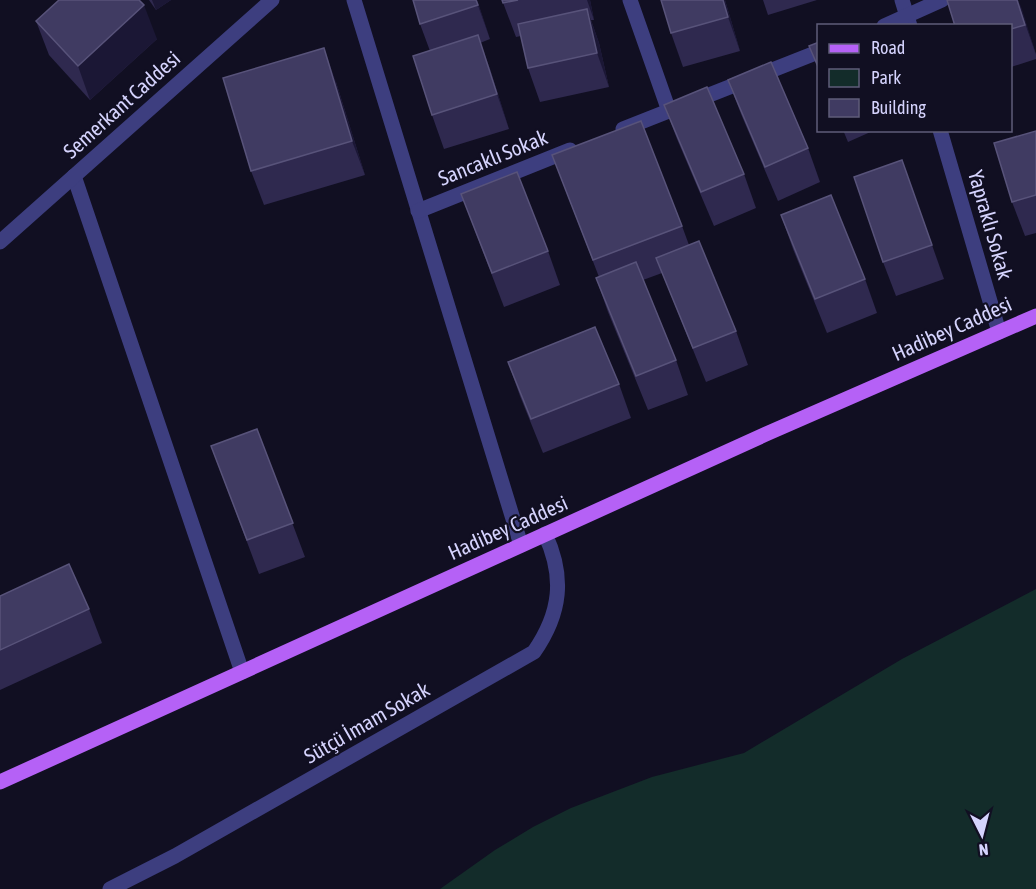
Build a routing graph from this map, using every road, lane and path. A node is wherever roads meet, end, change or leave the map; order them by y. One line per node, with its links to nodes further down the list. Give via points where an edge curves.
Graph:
1 (272, 0): 12 (street, Semerkant Caddesi)
2 (354, 0): 13 (street)
3 (630, 0): 8 (street)
4 (902, 0): 6 (street)
5 (942, 0): 6 (street)
6 (908, 21)
7 (817, 53): 8 (street)
8 (669, 111): 10 (street)
9 (941, 132): 16 (street, Yapraklı Sokak)
10 (614, 133)
11 (581, 146): 13 (street, Sancaklı Sokak)
12 (74, 176): 14 (street, Semerkant Caddesi); 19 (street)
13 (418, 211): 18 (street)
14 (0, 242)
15 (1036, 316): 16 (main road, Hadibey Caddesi)
16 (999, 332): 17 (main road, Hadibey Caddesi)
17 (545, 534): 18 (main road, Hadibey Caddesi); 21 (street, Sütçü İmam Sokak, via 556,565 557,598 553,617 534,652)
18 (521, 545): 19 (main road, Hadibey Caddesi)
19 (242, 672): 20 (main road, Hadibey Caddesi)
20 (0, 782)
21 (110, 889)

